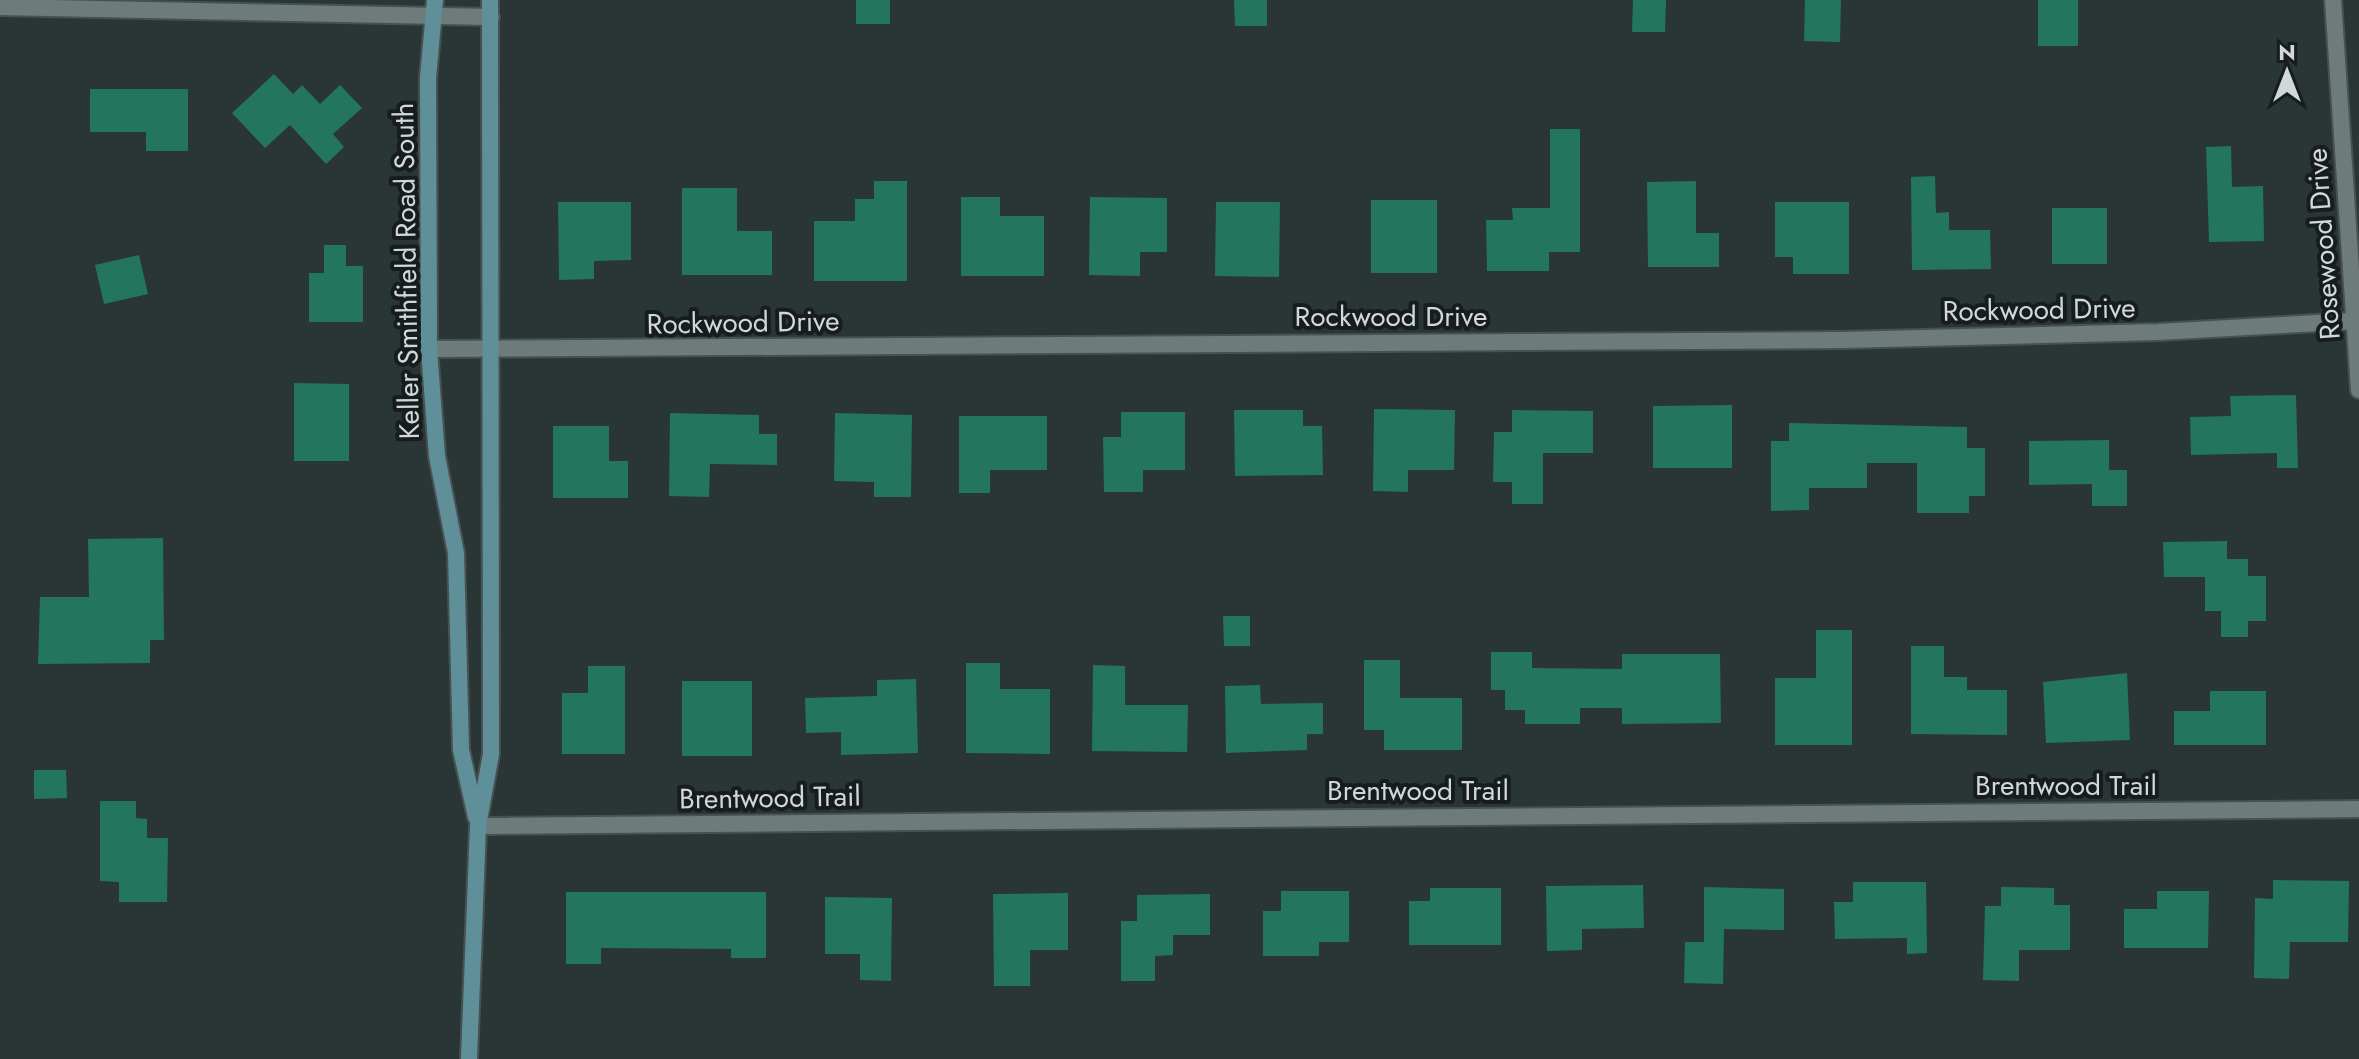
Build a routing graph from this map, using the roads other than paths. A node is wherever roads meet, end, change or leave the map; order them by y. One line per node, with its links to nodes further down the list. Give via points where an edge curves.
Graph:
1 (2333, 0): 5 (street, Rosewood Drive)
2 (434, 6): 3 (street); 4 (street); 6 (main road, Keller Smithfield Road South, via 428,78)
3 (0, 7)
4 (490, 8): 7 (main road, Keller Smithfield Road South)
5 (2353, 321): 7 (street, Rockwood Drive, via 1842,340); 8 (street, Rosewood Drive)
6 (429, 349): 7 (street, Rockwood Drive); 10 (main road, Keller Smithfield Road South, via 437,456 456,553 461,750)
7 (492, 350): 10 (main road, Keller Smithfield Road South, via 491,754)
8 (2359, 390)
9 (2359, 809): 10 (street, Brentwood Trail)
10 (478, 826): 11 (main road, Keller Smithfield Road South)
11 (469, 1059)

